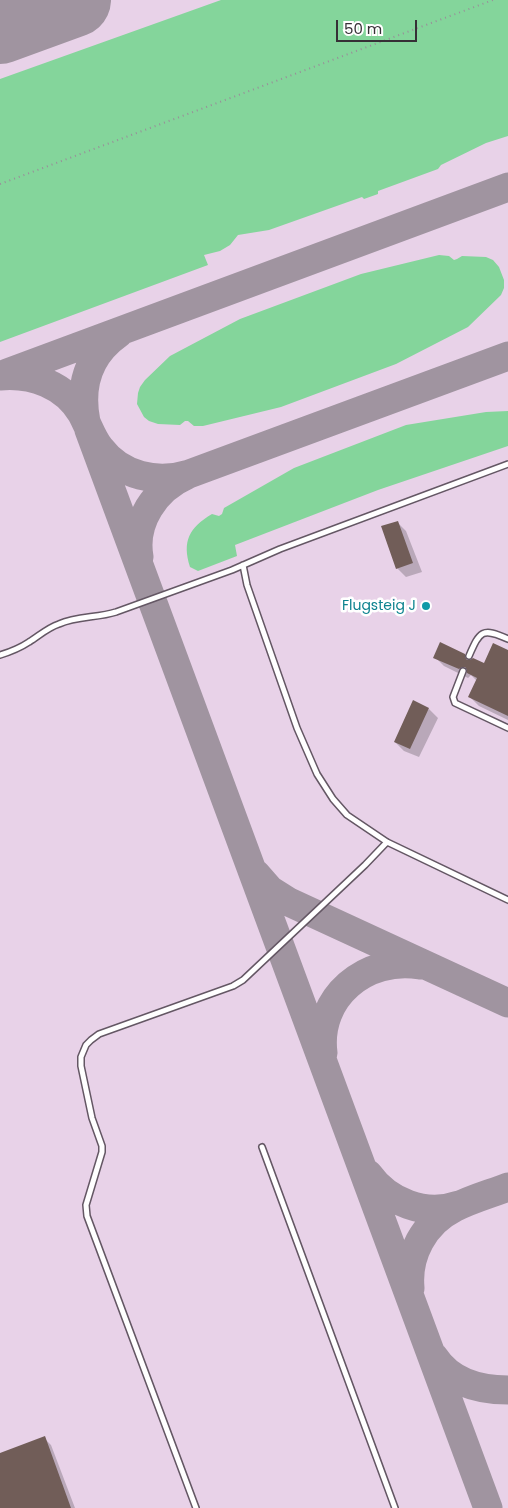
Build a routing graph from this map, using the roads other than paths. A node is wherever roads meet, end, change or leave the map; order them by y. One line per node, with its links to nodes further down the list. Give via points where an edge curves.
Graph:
1 (508, 465): 2 (lane)
2 (243, 565): 4 (lane, via 104,616 61,623); 8 (lane, via 275,668 317,774 332,799 347,815)
3 (508, 639): 5 (lane, via 482,633)
4 (0, 655)
5 (469, 656)
6 (463, 671): 7 (lane, via 453,697 456,703)
7 (508, 728)
8 (387, 842): 9 (lane); 11 (lane, via 243,980 99,1034 86,1046 81,1057 89,1106 102,1152 86,1205 87,1216)
9 (508, 900)
10 (262, 1147): 12 (lane)
11 (196, 1508)
12 (395, 1508)

